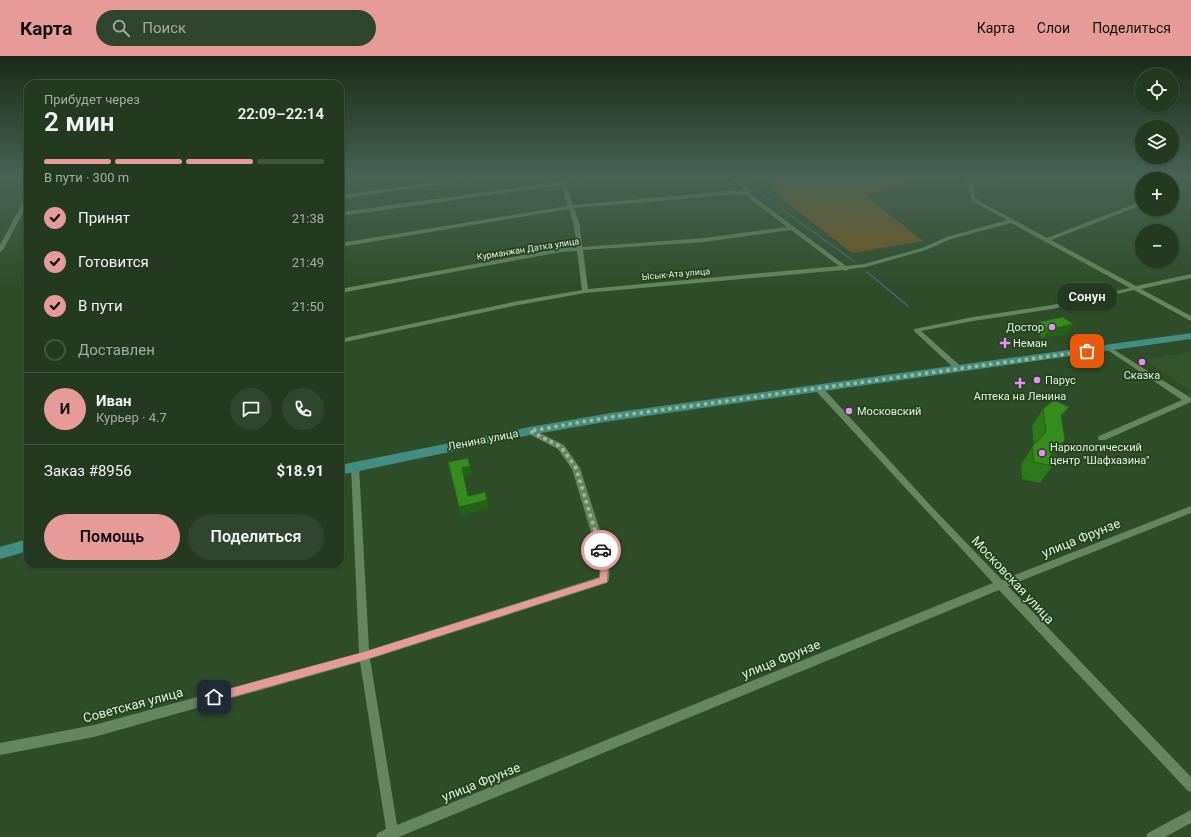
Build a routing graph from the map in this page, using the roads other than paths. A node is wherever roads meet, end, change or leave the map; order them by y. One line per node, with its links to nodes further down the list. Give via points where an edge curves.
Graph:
1 (20, 212): 12 (street)
2 (538, 212): 10 (street)
3 (573, 212): 11 (street)
4 (771, 212): 8 (street)
5 (997, 212): 7 (street)
6 (1119, 212): 9 (street)
7 (1011, 221): 9 (street); 13 (street, Ысык-Ата улица, via 948,238 924,249)
8 (792, 228): 11 (street, Курманжан Датка улица, via 705,240); 13 (street)
9 (1046, 240): 15 (street)
10 (344, 244)
11 (580, 249): 16 (street, Курманжан Датка улица); 17 (street)
12 (0, 250)
13 (846, 269): 17 (street, Ысык-Ата улица)
14 (1191, 276): 15 (street)
15 (1136, 289): 18 (street); 22 (street, via 1052,307 916,330)
16 (344, 290)
17 (585, 291): 20 (street, Ысык-Ата улица)
18 (1191, 319)
19 (1191, 336): 21 (main road, Ленина улица)
20 (344, 340)
21 (1108, 348): 22 (main road, Ленина улица); 25 (street, via 1188,400)
22 (960, 369): 23 (main road, Ленина улица)
23 (819, 388): 24 (main road, Ленина улица); 31 (street, Московская улица)
24 (530, 431): 26 (main road, Ленина улица); 32 (street, Советская улица, via 561,447 576,468 605,562 604,580)
25 (1102, 438)
26 (355, 466): 27 (main road, Ленина улица); 32 (street)
27 (344, 469)
28 (1191, 509): 31 (street, улица Фрунзе)
29 (24, 547): 30 (main road)
30 (0, 553)
31 (1000, 585): 34 (street, Московская улица); 36 (street, улица Фрунзе)
32 (364, 656): 33 (street, Советская улица, via 94,731); 36 (street)
33 (0, 749)
34 (1191, 786)
35 (1191, 816): 37 (street)
36 (389, 836)
37 (1152, 837)

